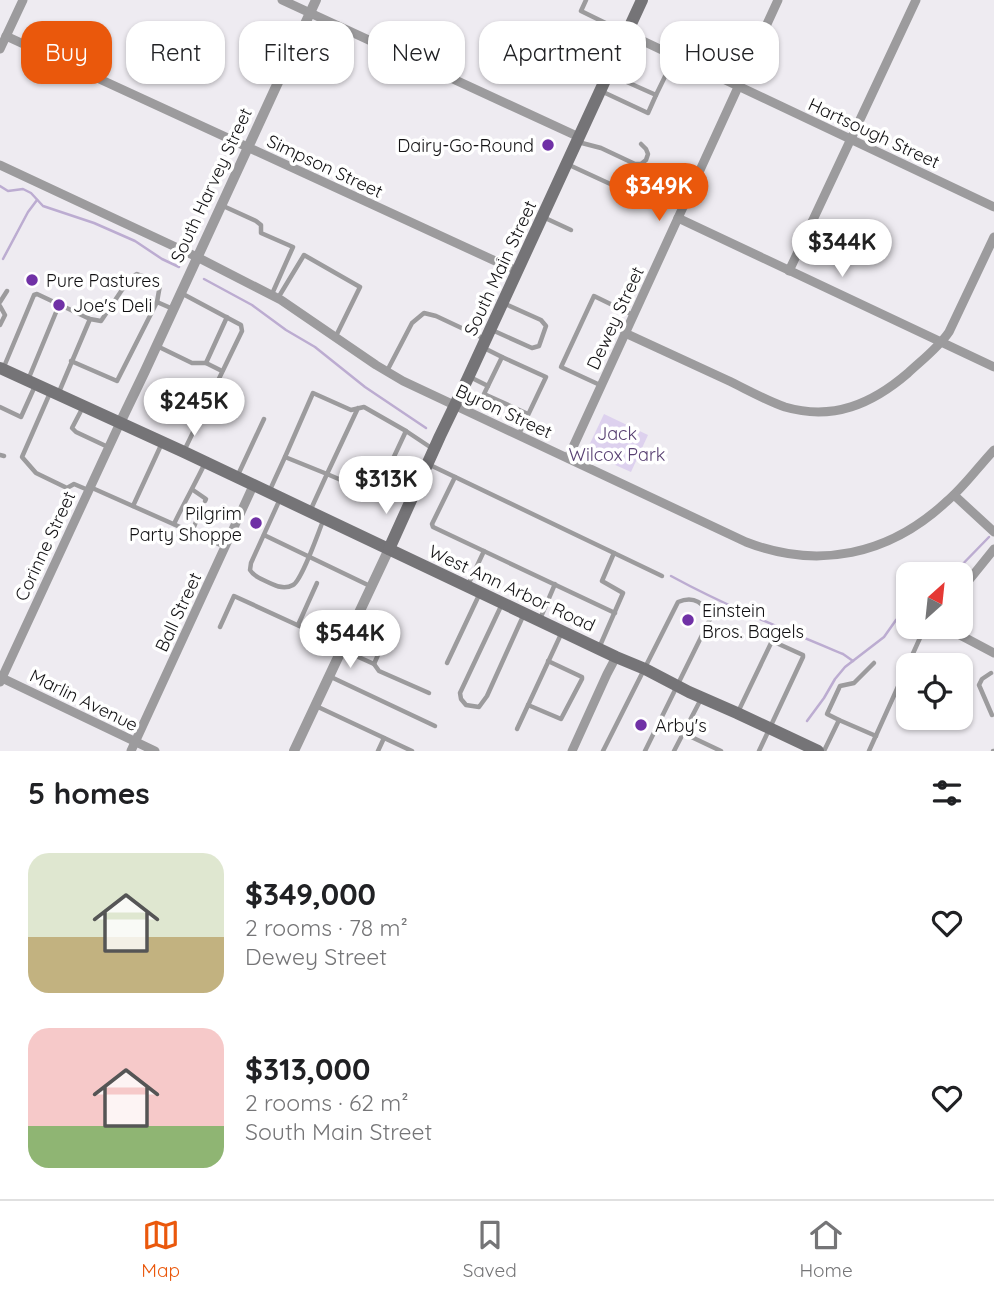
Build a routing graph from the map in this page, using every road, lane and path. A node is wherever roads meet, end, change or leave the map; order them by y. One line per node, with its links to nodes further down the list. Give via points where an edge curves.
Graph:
1 (23, 0): 11 (street)
2 (282, 0): 8 (street)
3 (316, 0): 8 (street, South Harvey Street)
4 (586, 0): 9 (lane, via 581,11)
5 (778, 0): 17 (street, Dewey Street)
6 (916, 0): 21 (street)
7 (640, 1): 10 (main road, South Main Street)
8 (310, 13): 20 (street); 23 (street, South Harvey Street)
9 (601, 21)
10 (631, 21)
11 (6, 36): 12 (street); 23 (street, Simpson Street)
12 (0, 49)
13 (603, 84): 18 (main road, South Main Street)
14 (634, 84): 19 (lane)
15 (661, 84): 19 (lane)
16 (735, 84): 17 (street, Hartsough Street)
17 (739, 86): 21 (street, Hartsough Street); 30 (street, Dewey Street)
18 (600, 91): 19 (lane, via 648,113); 20 (main road, South Main Street)
19 (656, 95)
20 (578, 139): 22 (lane, via 635,164 646,160 648,153); 24 (main road, South Main Street)
21 (851, 139): 28 (street, Hartsough Street); 35 (street)
22 (641, 144)
23 (248, 147): 27 (street, South Harvey Street); 34 (street, Simpson Street)
24 (567, 163): 26 (lane); 29 (main road, South Main Street)
25 (0, 165): 33 (street, Byron Street)
26 (632, 194)
27 (221, 205): 33 (street, South Harvey Street); 38 (lane, via 261,225 261,233 293,247)
28 (994, 207)
29 (542, 216): 31 (lane); 34 (main road, South Main Street)
30 (678, 218): 35 (street); 44 (street, Dewey Street)
31 (571, 230)
32 (994, 237): 51 (street)
33 (197, 257): 37 (street, South Harvey Street); 38 (street, Byron Street)
34 (517, 271): 40 (main road, South Main Street)
35 (789, 271): 51 (street)
36 (7, 290): 41 (lane)
37 (180, 293): 43 (street, South Harvey Street); 45 (lane)
38 (274, 296): 49 (street, Byron Street); 49 (lane, via 304,254 360,287)
39 (157, 302): 43 (lane); 46 (lane, via 160,285 137,274 101,321); 54 (lane, via 117,381)
40 (503, 303): 50 (main road, South Main Street); 50 (lane, via 546,326 538,346)
41 (0, 304): 47 (lane, via 5,315)
42 (59, 305): 46 (lane); 57 (lane, via 34,295); 61 (lane)
43 (173, 309): 52 (street, South Harvey Street)
44 (634, 315): 48 (street, Dewey Street); 63 (lane, via 593,296 561,367)
45 (226, 317): 55 (lane); 58 (lane, via 241,325 242,331)
46 (90, 319): 54 (lane)
47 (0, 326)
48 (625, 333): 51 (street, via 776,403 819,412 849,408 878,395); 63 (street, Dewey Street)
49 (336, 337): 59 (street, Byron Street)
50 (486, 339): 53 (lane); 59 (lane, via 424,313 412,323); 60 (main road, South Main Street)
51 (942, 342): 56 (street)
52 (157, 346): 55 (lane, via 192,363); 71 (street, South Harvey Street)
53 (502, 357): 62 (lane); 69 (lane, via 546,377)
54 (71, 361): 64 (lane)
55 (205, 363): 58 (lane)
56 (994, 367)
57 (1, 371): 61 (main road, West Ann Arbor Road)
58 (222, 371): 78 (lane)
59 (387, 371): 66 (street, Byron Street)
60 (469, 377): 62 (lane); 66 (main road, South Main Street)
61 (32, 383): 64 (main road, West Ann Arbor Road); 67 (lane, via 21,417)
62 (488, 386): 69 (lane, via 484,394)
63 (601, 386): 80 (street, Dewey Street)
64 (54, 394): 65 (main road, West Ann Arbor Road); 87 (lane, via 22,457 36,473 67,488 74,484)
65 (83, 406): 71 (main road, West Ann Arbor Road); 75 (lane, via 72,428)
66 (455, 406): 73 (street, Byron Street); 76 (main road, South Main Street)
67 (0, 407)
68 (358, 408): 72 (lane); 79 (lane, via 351,410 313,393); 83 (lane)
69 (528, 414): 73 (lane)
70 (264, 419): 84 (lane)
71 (120, 423): 74 (main road, West Ann Arbor Road); 75 (street, Corinne Street)
72 (406, 431): 76 (lane); 83 (lane, via 376,495)
73 (518, 435): 80 (street, Byron Street)
74 (162, 442): 78 (main road, West Ann Arbor Road); 92 (lane)
75 (108, 447): 87 (street, Corinne Street)
76 (434, 449): 82 (main road, South Main Street)
77 (994, 450): 89 (street, Byron Street)
78 (184, 452): 81 (main road, West Ann Arbor Road)
79 (285, 457): 83 (lane); 90 (lane)
80 (568, 458): 89 (street, Byron Street, via 746,542 800,556 844,554 887,542)
81 (206, 463): 84 (main road, West Ann Arbor Road); 88 (lane)
82 (428, 464): 85 (lane); 101 (main road, South Main Street)
83 (327, 474): 93 (lane)
84 (236, 477): 86 (main road, West Ann Arbor Road)
85 (455, 477): 103 (lane, via 432,525); 104 (lane)
86 (253, 486): 90 (main road, West Ann Arbor Road); 100 (street, Ball Street)
87 (89, 488): 92 (lane); 134 (street, Corinne Street)
88 (193, 490): 91 (lane); 96 (lane)
89 (954, 495): 98 (street)
90 (274, 496): 93 (main road, West Ann Arbor Road); 99 (lane)
91 (205, 501)
92 (133, 506): 96 (lane)
93 (310, 512): 95 (main road, West Ann Arbor Road)
94 (199, 514): 97 (lane)
95 (324, 519): 101 (main road, West Ann Arbor Road); 105 (lane)
96 (174, 524): 97 (lane)
97 (191, 532): 100 (lane)
98 (994, 532)
99 (264, 535): 105 (lane); 105 (lane, via 250,570 253,575 280,587 292,586)
100 (225, 547): 149 (street, Ball Street)
101 (389, 550): 110 (main road, West Ann Arbor Road); 111 (street)
102 (994, 550): 106 (street)
103 (484, 551): 109 (lane); 110 (lane)
104 (614, 553): 107 (lane); 114 (lane, via 601,581 623,593)
105 (308, 556): 111 (lane)
106 (973, 575)
107 (662, 576)
108 (317, 583): 117 (lane)
109 (555, 584): 114 (lane); 116 (lane)
110 (467, 586): 112 (main road, West Ann Arbor Road)
111 (372, 587): 123 (street)
112 (480, 593): 113 (main road, West Ann Arbor Road); 128 (lane)
113 (502, 603): 115 (main road, West Ann Arbor Road); 115 (lane, via 460,693 466,705 479,707 487,696)
114 (615, 613): 124 (lane)
115 (524, 614): 116 (main road, West Ann Arbor Road)
116 (539, 620): 120 (main road, West Ann Arbor Road)
117 (298, 625): 119 (lane, via 234,596); 123 (lane)
118 (391, 625): 130 (lane)
119 (220, 627)
120 (562, 632): 124 (main road, West Ann Arbor Road); 127 (lane)
121 (920, 639): 147 (lane)
122 (968, 639): 125 (street)
123 (343, 648): 130 (lane); 133 (street)
124 (598, 649): 126 (main road, West Ann Arbor Road)
125 (994, 653)
126 (616, 657): 131 (main road, West Ann Arbor Road); 155 (street)
127 (548, 661): 138 (lane); 138 (lane, via 582,679 561,719)
128 (447, 663)
129 (874, 663): 142 (lane, via 854,683 840,685 827,714)
130 (374, 664): 136 (lane, via 379,671)
131 (645, 669): 135 (main road, West Ann Arbor Road); 135 (lane, via 678,602 696,600 710,619); 156 (lane)
132 (991, 673): 141 (lane, via 979,685)
133 (330, 676): 139 (street); 143 (lane)
134 (1, 679): 149 (street, Marlin Avenue)
135 (677, 686): 137 (main road, West Ann Arbor Road); 157 (lane)
136 (429, 693)
137 (702, 698): 140 (main road, West Ann Arbor Road); 146 (lane)
138 (528, 705): 144 (lane)
139 (316, 706): 148 (lane); 152 (street)
140 (737, 713): 145 (main road, West Ann Arbor Road); 145 (lane, via 772,641 803,655)
141 (993, 716)
142 (839, 720): 147 (lane); 161 (lane)
143 (435, 726)
144 (517, 729)
145 (776, 731): 150 (main road, West Ann Arbor Road); 160 (lane)
146 (683, 733): 158 (lane); 159 (lane)
147 (876, 736): 162 (lane)
148 (384, 738): 153 (lane); 154 (lane)
149 (133, 746): 151 (street, Marlin Avenue)
150 (813, 749)
151 (155, 751)
152 (294, 751)
153 (378, 751)
154 (412, 751)
155 (572, 751)
156 (603, 751)
157 (645, 751)
158 (674, 751)
159 (721, 751)
160 (759, 751)
161 (824, 751)
162 (869, 751)

